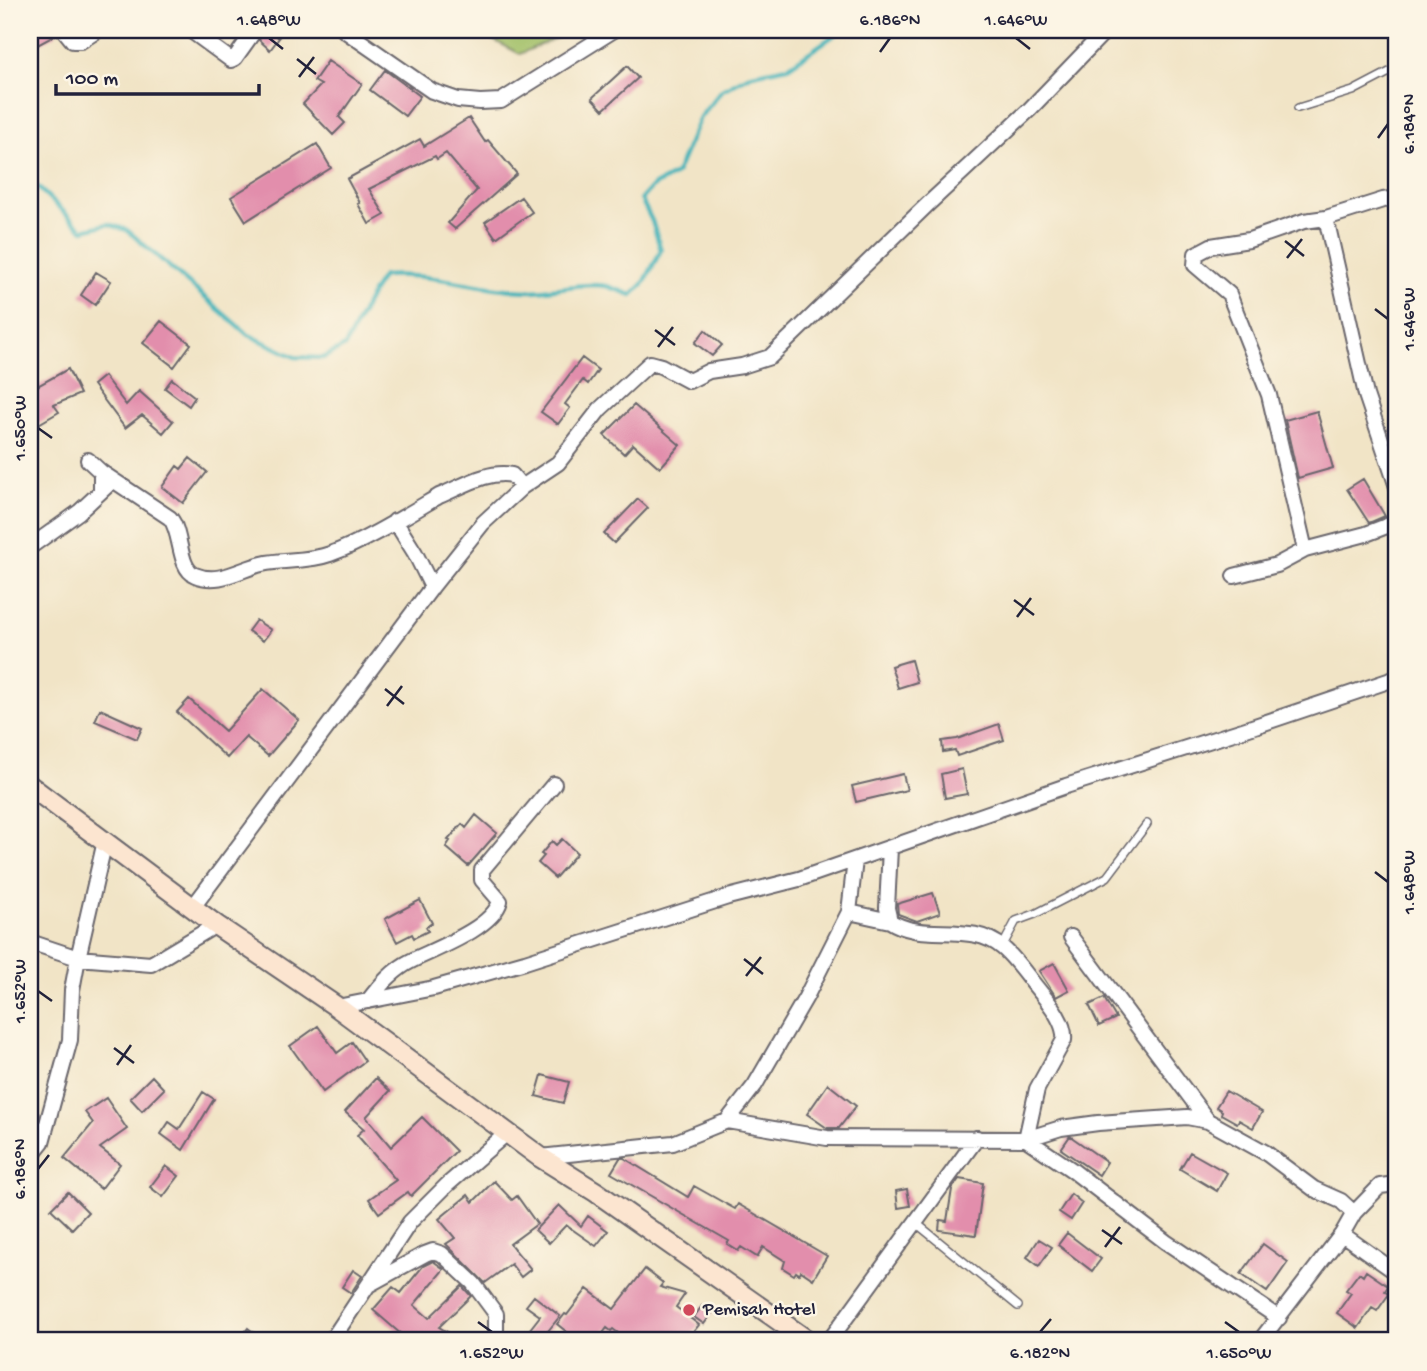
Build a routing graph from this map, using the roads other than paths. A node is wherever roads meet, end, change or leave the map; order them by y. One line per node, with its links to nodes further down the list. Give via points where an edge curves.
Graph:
1 (64, 30): 2 (street, via 73,41)
2 (98, 30)
3 (190, 30): 4 (street, via 231,60)
4 (255, 30)
5 (344, 30): 6 (street, via 432,91 480,103 501,101)
6 (614, 30)
7 (1106, 30): 15 (street, via 1029,110 770,357 709,371 689,382 650,363 600,409 558,463)
8 (1397, 68): 9 (lane, via 1353,91)
9 (1298, 108)
10 (1397, 198): 11 (street)
11 (1326, 218): 16 (street, via 1366,395); 21 (street, via 1211,246 1196,254 1195,265 1229,294 1269,395)
12 (88, 460): 13 (street)
13 (101, 472): 14 (street); 17 (street)
14 (115, 481): 17 (street); 18 (street, via 170,518 187,569 214,578 261,564 330,554)
15 (522, 487): 18 (street, via 512,475 492,475 439,496); 23 (street, via 483,523)
16 (1397, 487)
17 (101, 489): 20 (street, via 79,512)
18 (394, 521): 23 (street)
19 (1397, 522): 21 (street)
20 (30, 547)
21 (1305, 550): 22 (street, via 1277,565)
22 (1234, 576)
23 (432, 587): 31 (street)
24 (1397, 678): 29 (street)
25 (554, 784): 39 (street, via 482,870 482,880 500,901 496,909 476,928 391,974)
26 (30, 786): 28 (street)
27 (1147, 824): 37 (lane, via 1107,877 1016,921)
28 (105, 841): 31 (street); 38 (street)
29 (890, 848): 30 (street); 33 (street)
30 (855, 860): 32 (street); 39 (street, via 525,962)
31 (192, 907): 34 (street)
32 (849, 912): 33 (street); 41 (street, via 755,1085)
33 (890, 921): 37 (street, via 920,931 972,934)
34 (216, 925): 38 (street, via 151,964); 40 (street)
35 (1071, 937): 42 (street)
36 (30, 942): 38 (street)
37 (1002, 947): 45 (street, via 1044,996 1065,1031 1037,1089)
38 (78, 958): 46 (street, via 69,1040 43,1142)
39 (368, 1001): 40 (street)
40 (337, 1007): 43 (street)
41 (727, 1121): 44 (street, via 827,1138); 47 (street, via 673,1143)
42 (1208, 1121): 45 (street, via 1187,1117 1098,1123); 49 (street, via 1266,1153)
43 (507, 1133): 47 (street); 53 (street, via 410,1222)
44 (977, 1138): 45 (street); 50 (street)
45 (1026, 1139): 55 (street)
46 (30, 1157)
47 (540, 1157): 59 (street)
48 (1397, 1184): 49 (street, via 1380,1186)
49 (1354, 1213): 51 (street)
50 (915, 1223): 54 (lane); 60 (street)
51 (1342, 1234): 52 (street); 55 (street)
52 (1397, 1273)
53 (366, 1286): 56 (street); 58 (street, via 425,1254 442,1254 473,1283 496,1314)
54 (1018, 1306)
55 (1279, 1318): 61 (street)
56 (331, 1341)
57 (488, 1341): 58 (street)
58 (497, 1341)
59 (808, 1341)
60 (829, 1341)
61 (1260, 1341)

